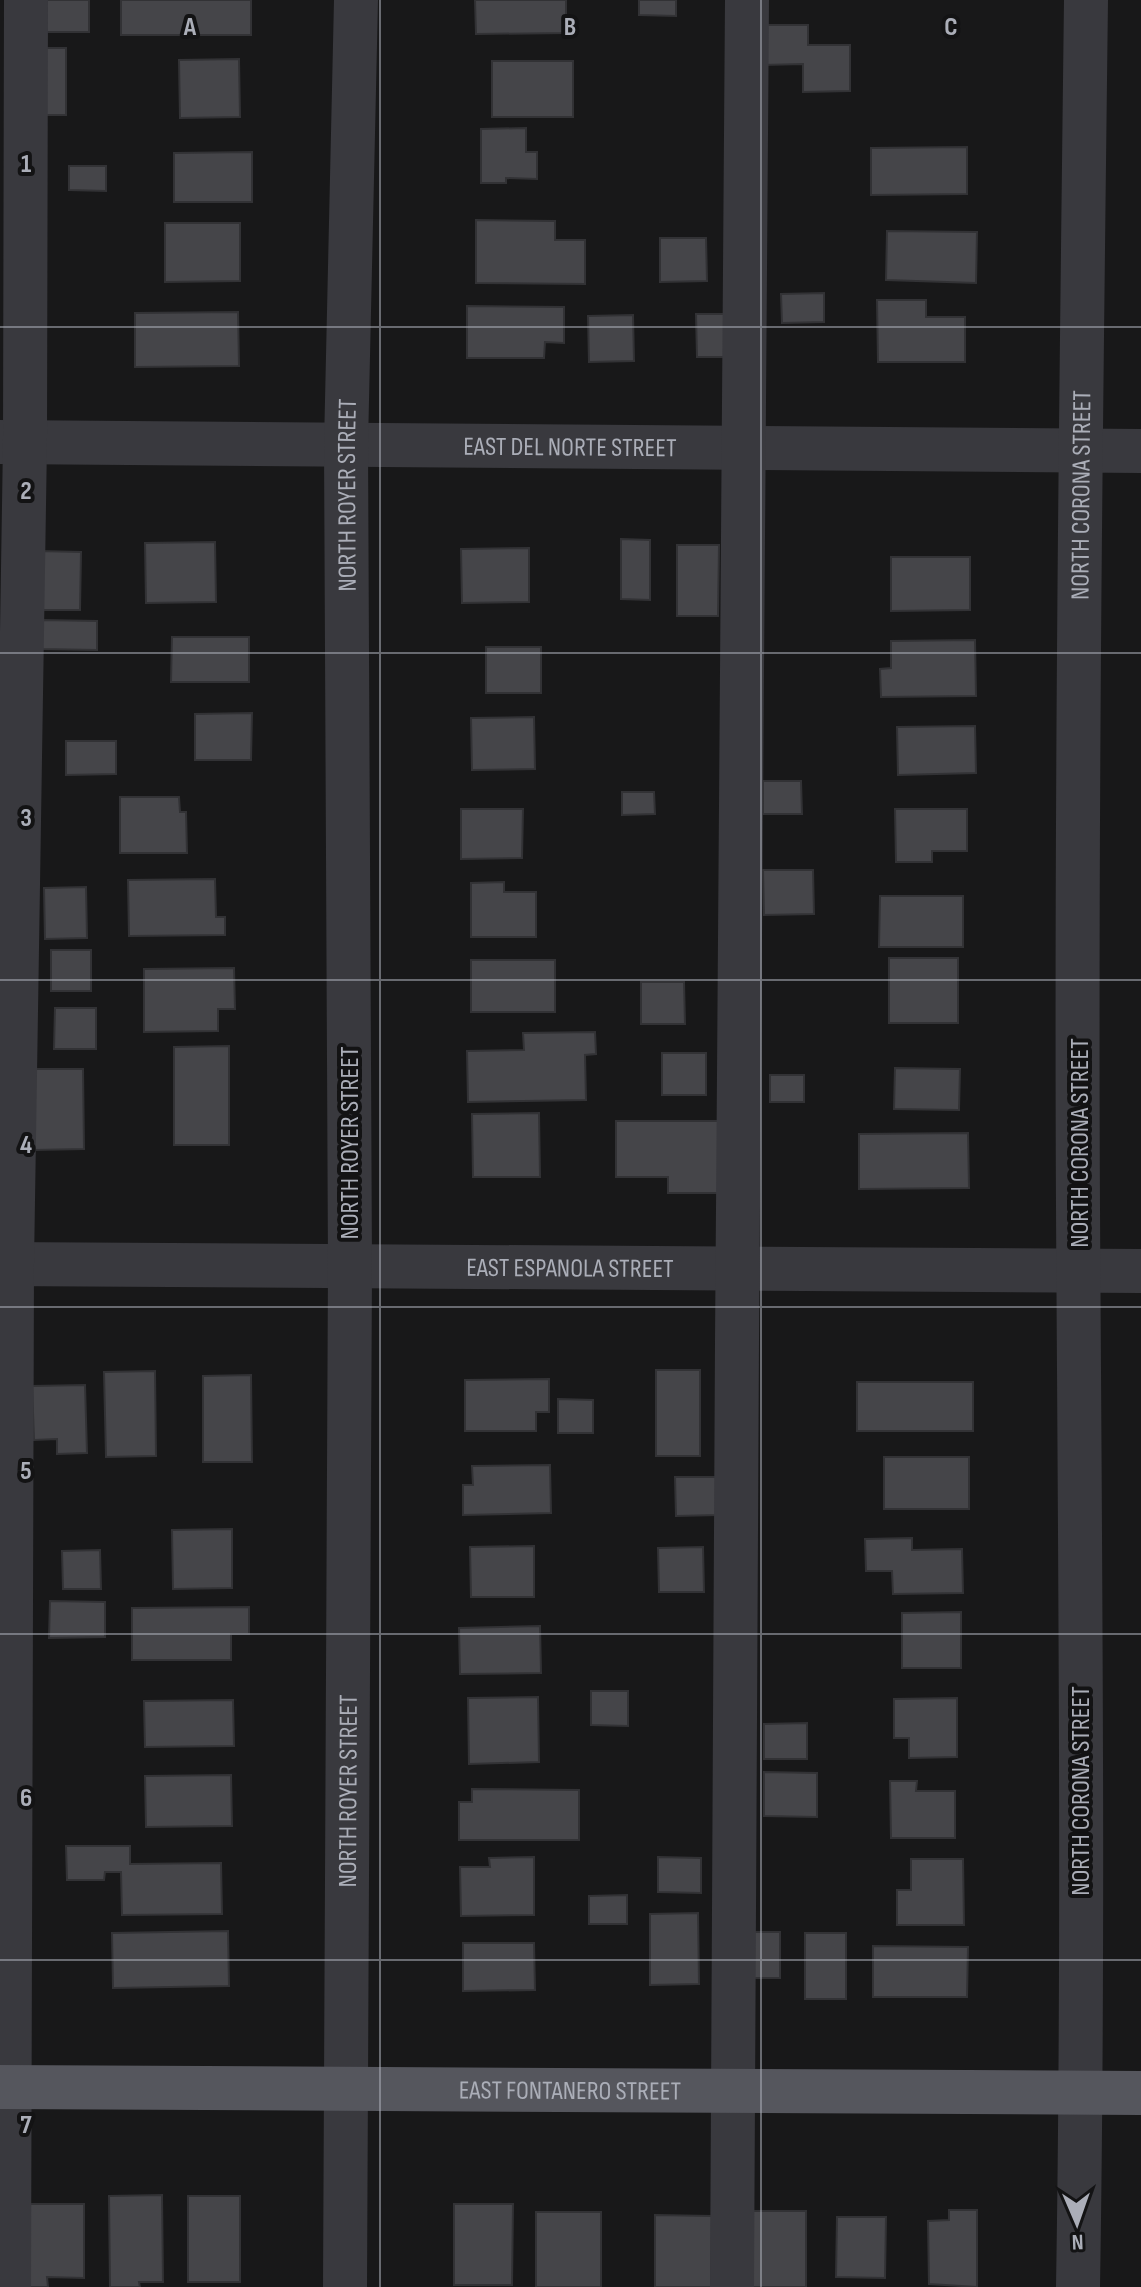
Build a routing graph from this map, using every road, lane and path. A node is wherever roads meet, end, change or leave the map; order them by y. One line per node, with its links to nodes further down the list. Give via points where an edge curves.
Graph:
1 (26, 0): 5 (street)
2 (356, 0): 6 (street, NORTH ROYER STREET)
3 (747, 0): 7 (street)
4 (1086, 0): 8 (street, NORTH CORONA STREET)
5 (12, 442): 6 (street, EAST DEL NORTE STREET); 10 (street)
6 (346, 445): 7 (street, EAST DEL NORTE STREET); 11 (street, NORTH ROYER STREET)
7 (745, 447): 8 (street, EAST DEL NORTE STREET); 12 (street)
8 (1081, 450): 9 (street, EAST DEL NORTE STREET); 13 (street, NORTH CORONA STREET)
9 (1141, 451)
10 (6, 1264): 11 (street, EAST ESPANOLA STREET); 15 (street)
11 (350, 1266): 12 (street, EAST ESPANOLA STREET); 16 (street, NORTH ROYER STREET)
12 (737, 1270): 13 (street, EAST ESPANOLA STREET); 17 (street)
13 (1079, 1271): 14 (street, EAST ESPANOLA STREET); 18 (street, NORTH CORONA STREET)
14 (1141, 1271)
15 (6, 2087): 16 (main road, EAST FONTANERO STREET); 20 (street)
16 (347, 2090): 17 (main road, EAST FONTANERO STREET); 21 (street, NORTH ROYER STREET)
17 (734, 2092): 18 (main road, EAST FONTANERO STREET); 22 (street)
18 (1081, 2092): 19 (main road, EAST FONTANERO STREET); 23 (street, NORTH CORONA STREET)
19 (1141, 2093)
20 (9, 2287)
21 (345, 2287)
22 (732, 2287)
23 (1078, 2287)

